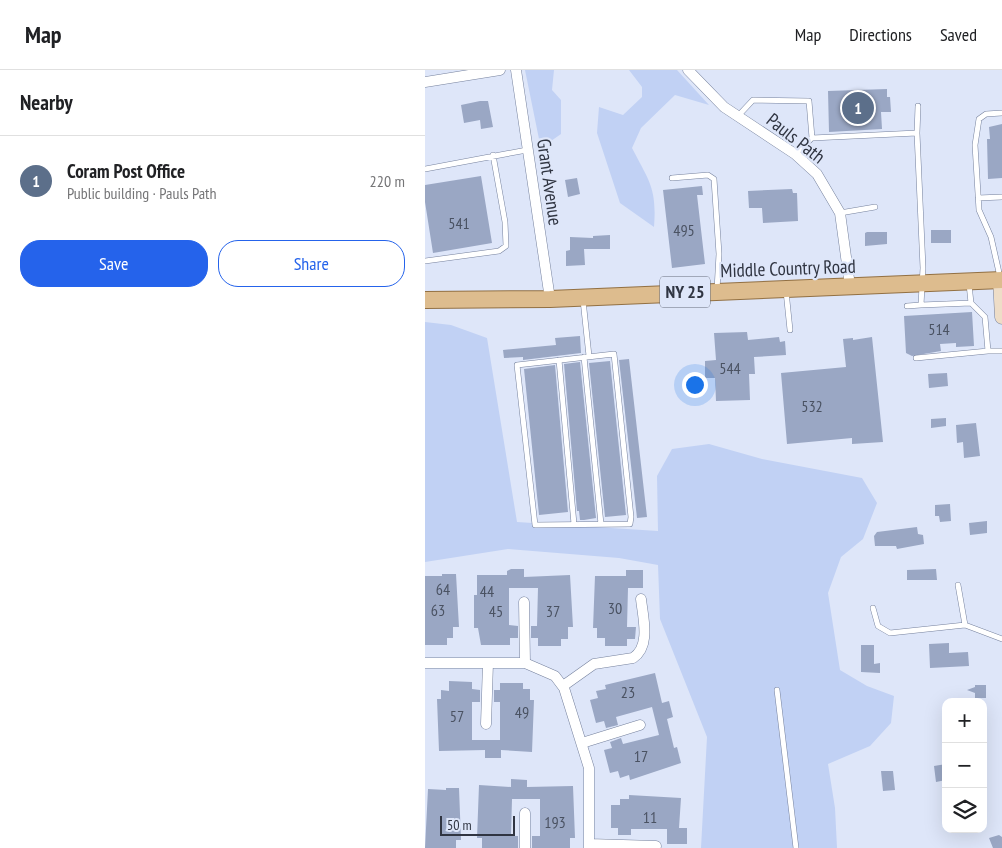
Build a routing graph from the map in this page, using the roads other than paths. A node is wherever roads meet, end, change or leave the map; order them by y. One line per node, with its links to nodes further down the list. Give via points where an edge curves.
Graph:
1 (500, 70): 4 (street)
2 (516, 70): 10 (street, Grant Avenue)
3 (688, 70): 7 (street, Pauls Path)
4 (425, 82)
5 (918, 106): 8 (lane)
6 (1002, 113): 16 (lane, via 986,114 979,119 976,129)
7 (738, 116): 9 (lane, via 753,100 809,100); 11 (street, Pauls Path)
8 (917, 133): 9 (lane); 22 (lane)
9 (812, 138): 11 (lane)
10 (528, 150): 12 (lane); 27 (street, Grant Avenue)
11 (795, 154): 18 (street, Pauls Path, via 817,174)
12 (493, 155): 13 (lane); 19 (lane, via 506,246 499,251)
13 (425, 169)
14 (672, 178): 25 (lane, via 708,175 714,179 719,254)
15 (1002, 197): 16 (lane)
16 (978, 198): 20 (lane)
17 (875, 207): 18 (lane)
18 (841, 213): 23 (street, Pauls Path)
19 (425, 261)
20 (1001, 280): 21 (main road, Middle Country Road / NY 25); 32 (street)
21 (969, 281): 22 (main road, Middle Country Road / NY 25); 29 (lane)
22 (921, 284): 23 (main road, Middle Country Road / NY 25); 31 (lane)
23 (850, 286): 24 (main road, Middle Country Road / NY 25)
24 (786, 288): 25 (main road, Middle Country Road / NY 25); 33 (lane)
25 (717, 291): 26 (main road, Middle Country Road / NY 25)
26 (583, 297): 27 (main road, Middle Country Road / NY 25); 36 (lane)
27 (550, 298): 28 (main road, Middle Country Road / NY 25)
28 (425, 300)
29 (971, 303): 31 (lane); 35 (lane, via 985,317)
30 (907, 306): 31 (lane)
31 (921, 306)
32 (1002, 318)
33 (790, 330)
34 (1002, 351): 35 (lane)
35 (987, 352): 37 (lane)
36 (586, 357): 38 (lane); 40 (lane); 40 (lane, via 614,354 631,517 630,524)
37 (916, 358)
38 (559, 360): 39 (lane); 39 (lane, via 517,365 535,525)
39 (574, 524): 40 (lane)
40 (601, 524)
41 (958, 585): 45 (lane)
42 (641, 599): 50 (street, via 644,643 637,655 594,664)
43 (524, 602): 49 (street)
44 (873, 608): 45 (lane, via 878,626 890,633)
45 (965, 626): 46 (lane)
46 (1002, 639)
47 (425, 662): 48 (street)
48 (488, 663): 49 (street); 52 (street)
49 (525, 663): 50 (street, via 550,673)
50 (563, 686): 54 (street)
51 (777, 690): 59 (lane)
52 (487, 724)
53 (640, 725): 54 (street)
54 (582, 744): 56 (street, via 590,776)
55 (525, 813): 58 (street)
56 (589, 846): 57 (street)
57 (655, 846)
58 (525, 848)
59 (796, 848)

